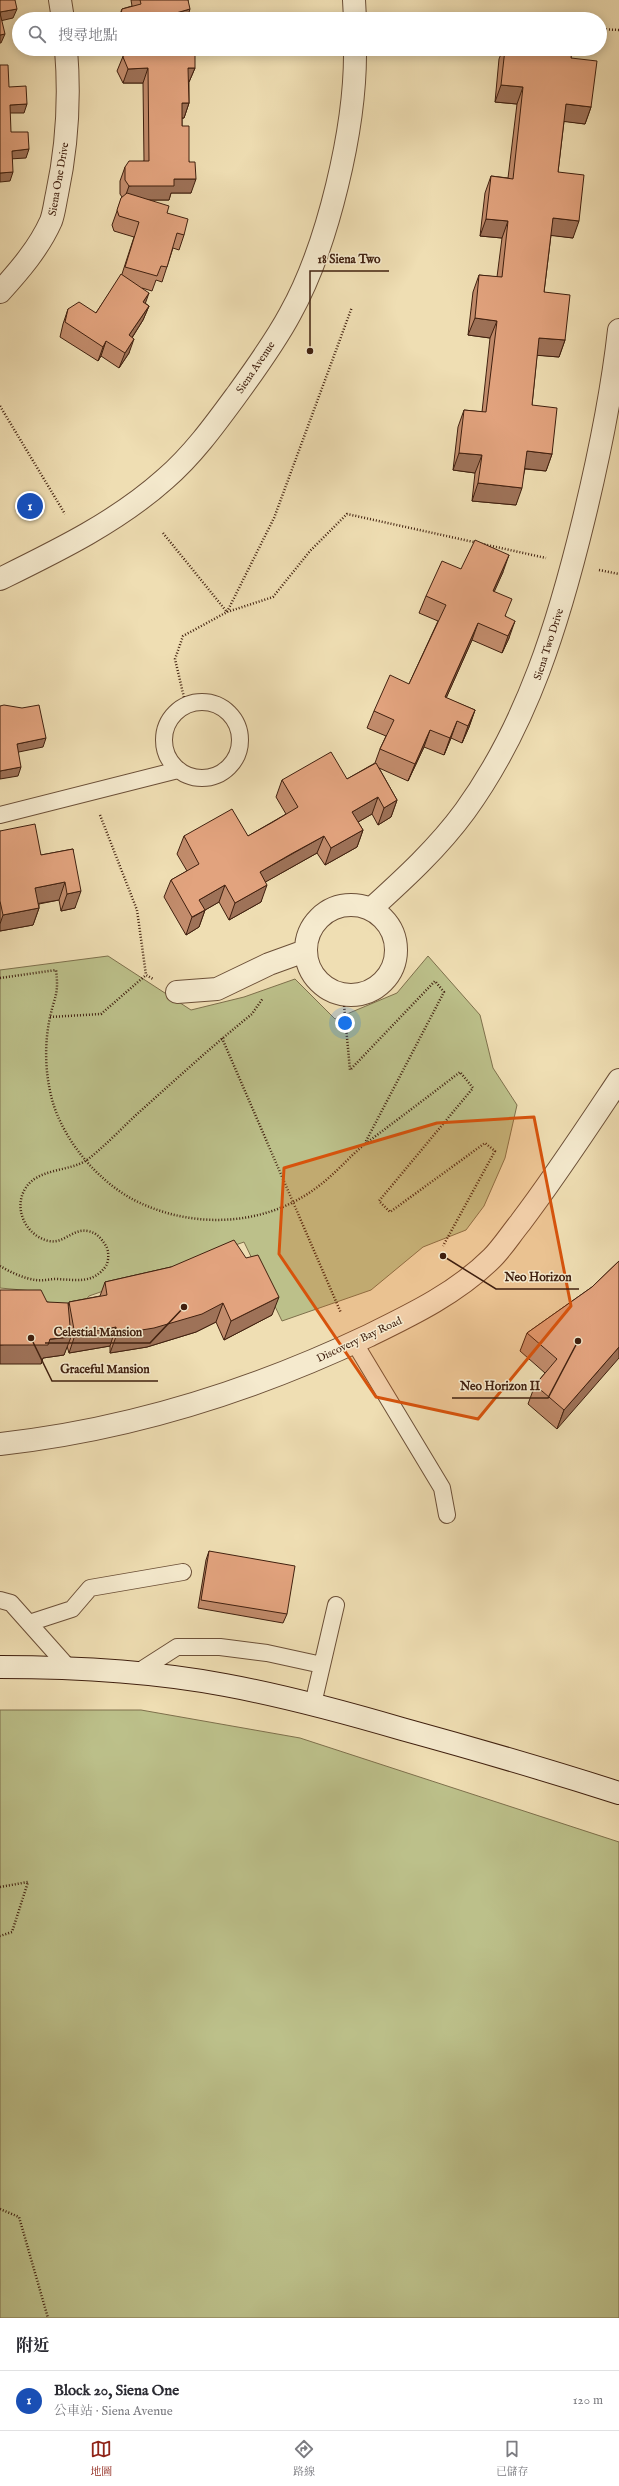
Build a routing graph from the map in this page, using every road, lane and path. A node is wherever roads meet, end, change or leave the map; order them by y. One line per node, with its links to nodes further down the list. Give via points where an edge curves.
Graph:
1 (60, 0): 3 (street)
2 (354, 0): 4 (street)
3 (62, 12)
4 (355, 12)
5 (607, 29): 6 (path)
6 (619, 30)
7 (67, 56): 9 (street, Siena One Drive, via 67,124 62,172 51,220 28,261)
8 (354, 56): 14 (street, Siena Avenue, via 346,143 321,246 290,314 216,424 166,478 129,507)
9 (0, 292)
10 (352, 307): 17 (path, via 274,518)
11 (619, 330): 15 (street, Siena Two Drive, via 598,458)
12 (0, 406): 14 (path)
13 (163, 533): 17 (path)
14 (80, 538): 16 (street, Siena Avenue)
15 (573, 564): 17 (path, via 347,514 310,551 273,597); 22 (street, Siena Two Drive, via 554,629 531,693 502,754 450,829 420,864)
16 (0, 579)
17 (227, 612): 18 (path, via 183,636 175,660)
18 (186, 706): 19 (lane, via 175,713 167,724 164,736 164,749); 19 (lane, via 210,703 222,708 231,716 237,727 239,745 233,762 214,777 189,776)
19 (178, 770): 20 (lane)
20 (98, 791): 21 (lane); 25 (path, via 100,818 137,910)
21 (0, 815)
22 (371, 910): 23 (street, via 341,906 326,912 315,923 308,936); 28 (street, via 383,918 396,944 391,971 382,983 371,991 357,995)
23 (306, 951): 24 (street); 28 (street, via 309,967 316,979 328,989)
24 (261, 968): 27 (street, via 217,989); 30 (path, via 266,984 262,1001 252,1014)
25 (146, 975): 27 (path); 29 (path, via 101,1014)
26 (0, 978): 29 (path, via 56,970 58,990)
27 (177, 992)
28 (342, 994): 32 (path, via 350,1070 435,981 444,992)
29 (50, 1017): 33 (path, via 46,1046 47,1075 54,1104 65,1131)
30 (222, 1038): 33 (path); 34 (path)
31 (619, 1080): 38 (street, Discovery Bay Road, via 531,1208 492,1258 440,1298)
32 (364, 1146): 34 (path, via 319,1186); 35 (path, via 460,1072 473,1088 379,1201 390,1212 485,1143 495,1151)
33 (86, 1160): 34 (path, via 125,1195 151,1208 180,1217 209,1221 238,1220); 36 (path, via 35,1178 25,1188 21,1214 27,1227 37,1236 49,1241 62,1240 74,1232 88,1231 100,1237 108,1249 107,1263 100,1274 87,1280 73,1282 57,1279 35,1280)
34 (294, 1202): 37 (path)
35 (443, 1246)
36 (0, 1266)
37 (341, 1313)
38 (354, 1342): 39 (street, Discovery Bay Road, via 222,1395 135,1420 37,1440); 40 (lane, via 442,1488)
39 (0, 1444)
40 (447, 1515)
41 (183, 1572): 44 (lane, via 90,1588 72,1609)
42 (0, 1600): 44 (lane, via 11,1603)
43 (336, 1605): 45 (lane)
44 (29, 1623): 47 (lane)
45 (322, 1665): 48 (lane, via 267,1653 220,1647 177,1647); 49 (lane)
46 (0, 1667): 47 (street)
47 (68, 1667): 48 (street)
48 (138, 1672): 49 (street, via 225,1685)
49 (313, 1704): 50 (street, via 536,1766)
50 (619, 1793)
51 (0, 1887): 52 (path, via 28,1882 12,1932)
52 (0, 1936)
53 (0, 2209): 54 (path, via 19,2217)
54 (48, 2318)

